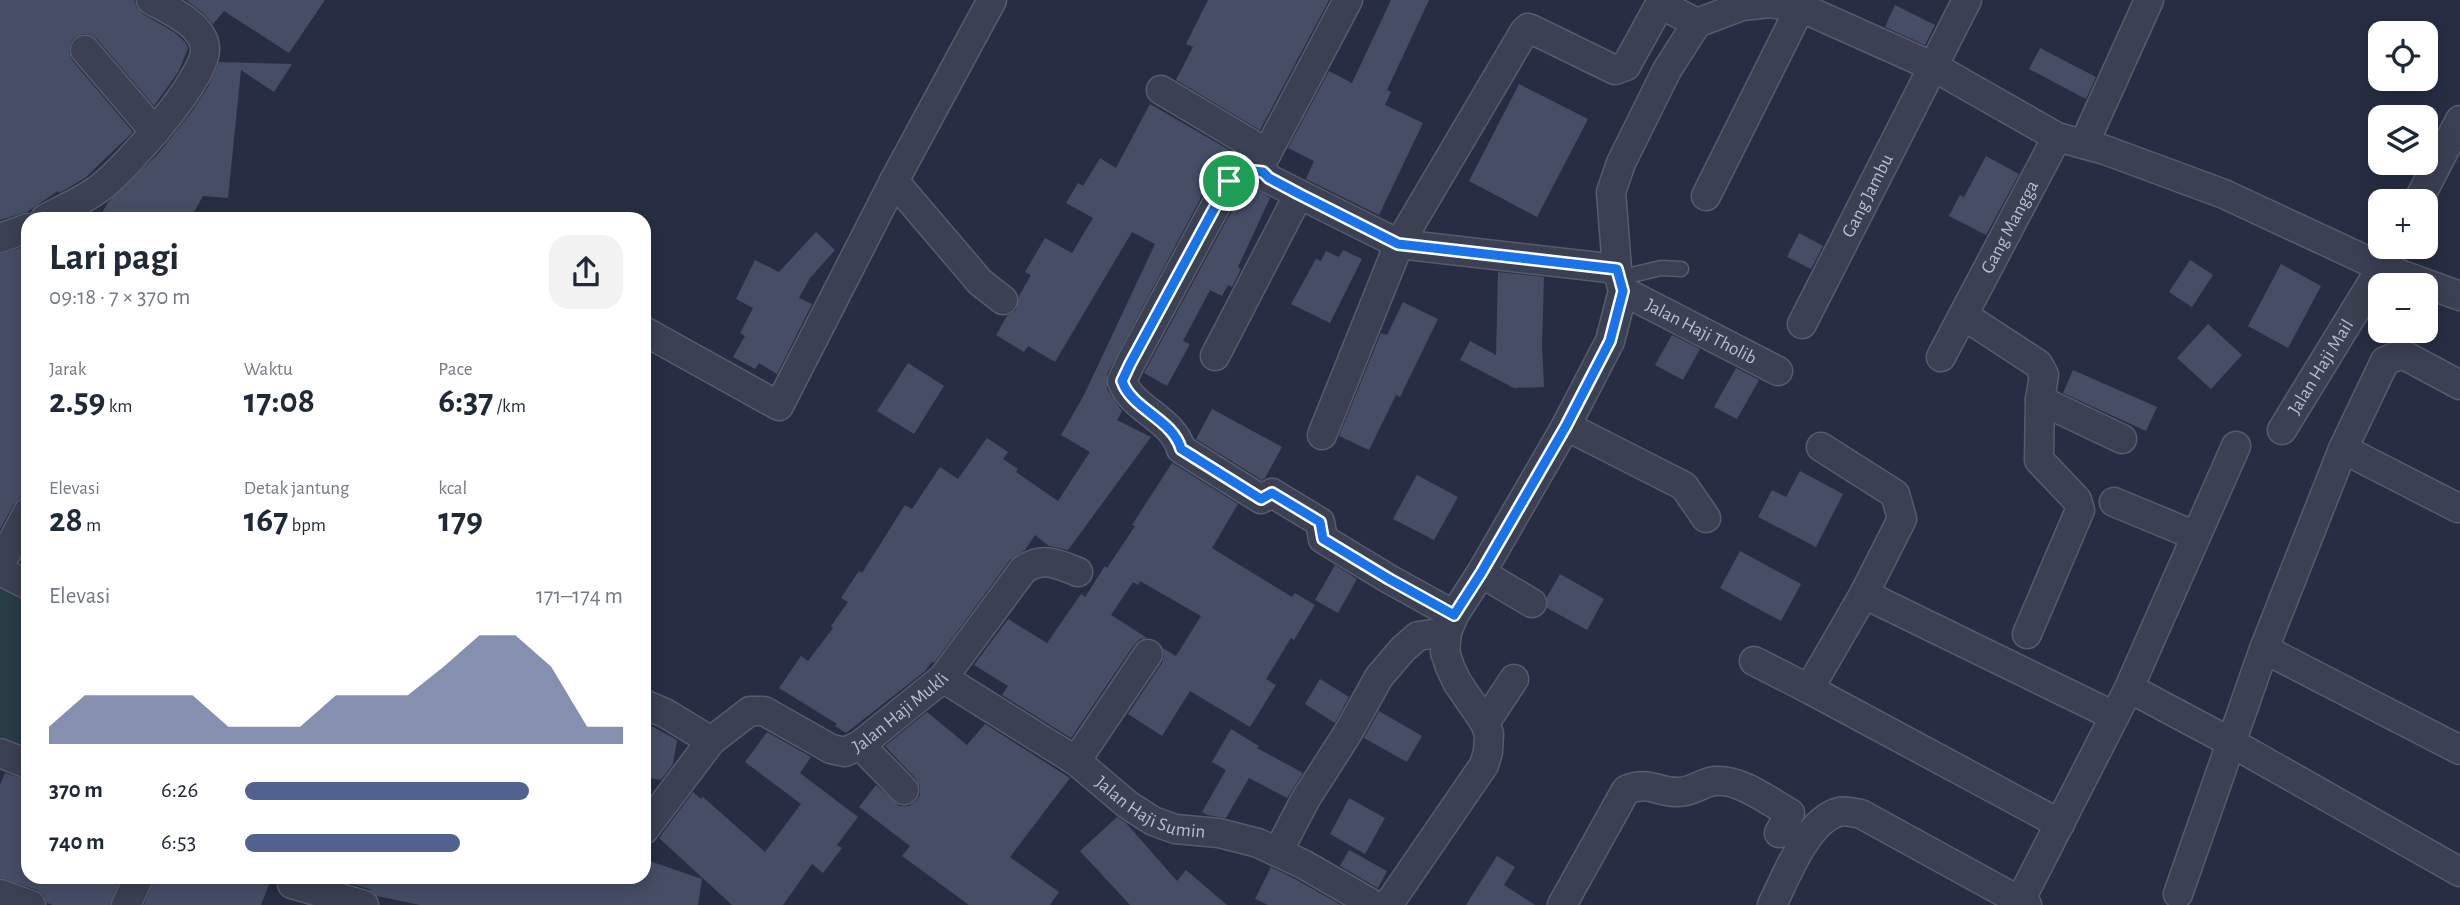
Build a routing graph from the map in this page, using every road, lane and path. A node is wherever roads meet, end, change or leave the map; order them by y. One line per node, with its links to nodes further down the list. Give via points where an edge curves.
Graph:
1 (151, 0): 12 (street, via 199,33 205,47 198,72)
2 (992, 0): 16 (street)
3 (1348, 0): 15 (street)
4 (1967, 0): 9 (street, Gang Jambu)
5 (1800, 2): 7 (street, via 1742,6); 9 (street); 19 (street)
6 (2144, 10): 14 (street)
7 (1697, 23): 23 (street, via 1660,4 1621,70 1528,29); 28 (street, via 1620,163 1611,192)
8 (85, 50): 12 (street)
9 (1934, 67): 13 (street); 32 (street, Gang Jambu)
10 (1161, 90): 15 (street)
11 (2460, 120): 17 (street)
12 (155, 132): 20 (street, via 102,187)
13 (2057, 137): 14 (street); 31 (street, Gang Mangga)
14 (2084, 144): 24 (street)
15 (1265, 163): 18 (street, via 1269,178); 58 (street, via 1235,173 1229,181 1130,364 1122,381 1126,392 1175,436 1181,449 1261,499 1272,493 1320,522 1323,539)
16 (894, 181): 30 (street, via 979,282); 33 (street, via 779,405)
17 (2424, 189)
18 (1299, 194): 23 (street); 34 (street)
19 (1706, 196)
20 (58, 212)
21 (21, 230): 22 (street)
22 (0, 238)
23 (1398, 244): 28 (street); 41 (street)
24 (2368, 249)
25 (2388, 259): 40 (street, Jalan Haji Mail)
26 (2393, 259): 29 (street)
27 (1681, 269): 28 (lane, via 1661,268)
28 (1620, 279): 36 (street, Jalan Haji Tholib); 39 (street, via 1610,341)
29 (2460, 296)
30 (1003, 300)
31 (1963, 315): 35 (street, Gang Mangga); 38 (street, via 2038,364 2043,374)
32 (1802, 324)
33 (651, 335)
34 (1215, 356)
35 (1941, 357)
36 (1778, 371)
37 (2460, 385): 45 (street, via 2402,354 2394,356 2385,361)
38 (2040, 400): 42 (street); 59 (street, via 2039,460 2077,500 2080,510)
39 (1566, 426): 48 (street, via 1684,486); 54 (street)
40 (2281, 430)
41 (1322, 435)
42 (2122, 439)
43 (2236, 446): 50 (street)
44 (1821, 447): 56 (street, via 1895,494 1902,519)
45 (2343, 449): 47 (street); 60 (street)
46 (2114, 502): 50 (street)
47 (2458, 508)
48 (1706, 517)
49 (21, 525): 51 (street)
50 (2196, 537): 65 (street)
51 (0, 565)
52 (0, 571): 55 (street)
53 (1078, 572): 63 (street, Jalan Haji Mukli, via 1040,561 1023,570)
54 (1481, 573): 57 (street); 58 (street)
55 (21, 582)
56 (1864, 594): 66 (street); 68 (street)
57 (1532, 603)
58 (1451, 623): 69 (street, via 1446,652 1450,667); 81 (street, via 1418,636 1379,677)
59 (2027, 634)
60 (2264, 649): 71 (street); 73 (street)
61 (1147, 653): 76 (street)
62 (1754, 662): 66 (street)
63 (943, 678): 72 (street, Jalan Haji Mukli); 76 (street, Jalan Haji Sumin)
64 (1514, 679): 69 (street)
65 (2129, 688): 68 (street); 71 (street)
66 (1809, 689): 79 (street)
67 (651, 707): 70 (street)
68 (2115, 716): 79 (street)
69 (1485, 723): 92 (street, via 1489,734 1484,765)
70 (711, 741): 72 (street, Jalan Haji Mukli, via 750,711 764,710 831,749 845,752); 78 (street, Jalan Haji Mukli)
71 (2232, 743): 82 (street); 87 (street)
72 (860, 745): 77 (street)
73 (2460, 750)
74 (0, 752): 75 (street)
75 (21, 761)
76 (1076, 761): 81 (street, Jalan Haji Sumin, via 1153,821 1175,829 1219,833)
77 (904, 790)
78 (651, 821)
79 (2060, 824): 85 (street)
80 (1779, 833): 93 (street, via 1790,813 1740,786 1713,781 1677,792 1638,785 1626,790)
81 (1278, 852): 91 (street, Jalan Haji Sumin)
82 (2460, 873)
83 (136, 884): 89 (street)
84 (290, 889): 90 (street)
85 (2020, 891): 94 (street, via 1861,814 1841,811 1820,820)
86 (0, 894): 88 (street)
87 (2178, 894)
88 (30, 905)
89 (126, 905)
90 (364, 905)
91 (1374, 905)
92 (1388, 905)
93 (1562, 905)
94 (1772, 905)

